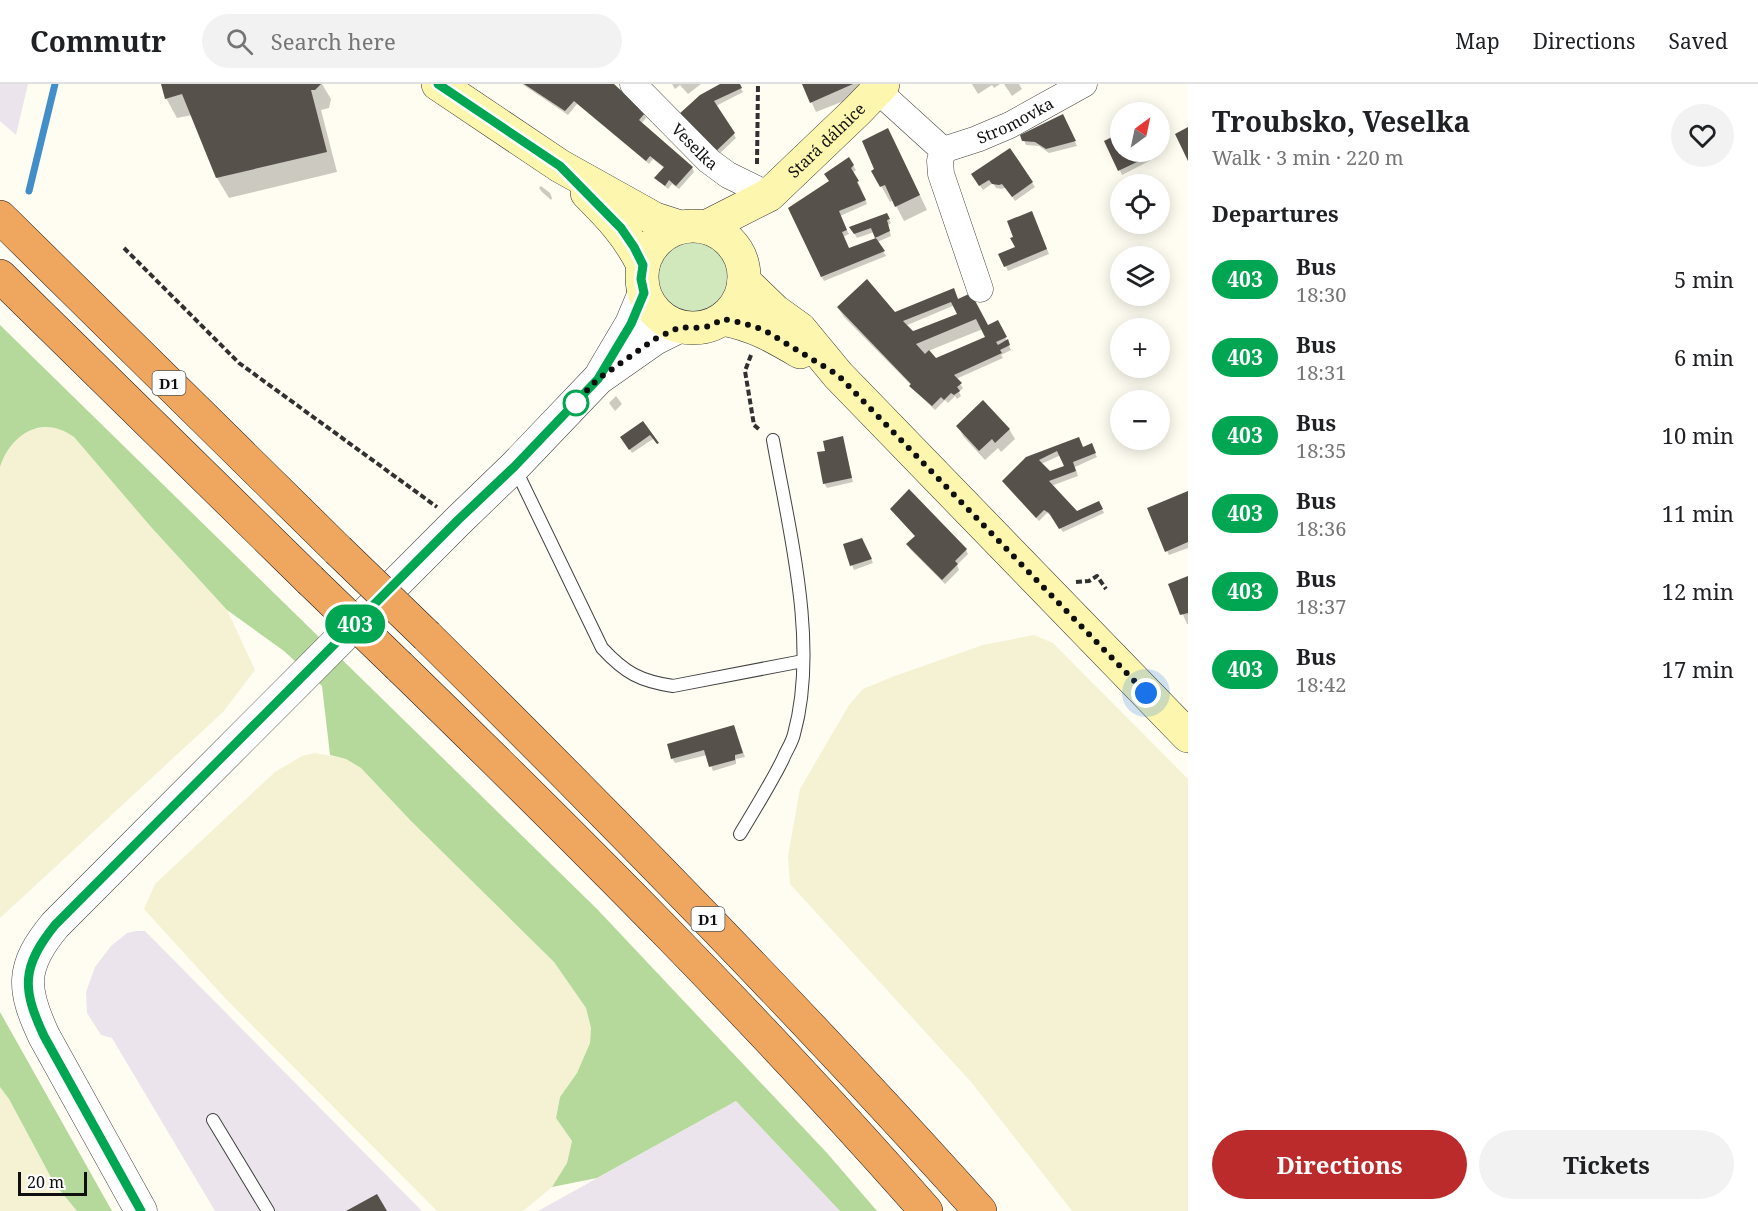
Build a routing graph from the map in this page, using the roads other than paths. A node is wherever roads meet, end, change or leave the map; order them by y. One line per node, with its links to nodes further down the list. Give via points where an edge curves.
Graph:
1 (438, 84): 6 (main road)
2 (633, 84): 7 (street, Veselka, via 708,161)
3 (1084, 84): 5 (street, Stromovka, via 1010,126)
4 (880, 87): 5 (street); 7 (main road, Stará dálnice)
5 (943, 150): 13 (street, via 941,174)
6 (560, 166): 9 (main road, via 655,219); 12 (main road, via 621,228 634,247)
7 (769, 195): 9 (main road, Stará dálnice); 10 (main road, Stará dálnice)
8 (0, 217): 27 (highway, D1, bridge, via 630,838 871,1089)
9 (693, 227): 10 (main road, via 721,234 733,245); 12 (main road, via 667,232 656,241 648,252)
10 (743, 270): 14 (main road, via 741,296); 16 (main road, via 775,311 800,329)
11 (0, 276): 26 (highway, D1, bridge, via 584,846 845,1118)
12 (643, 279): 15 (main road, via 652,308 664,320); 17 (street, via 631,324)
13 (980, 289)
14 (723, 319): 15 (main road, via 710,326); 16 (main road, via 764,330)
15 (680, 327): 17 (street, via 655,339)
16 (838, 375): 21 (main road)
17 (598, 379): 19 (street)
18 (773, 440): 20 (lane, via 799,585)
19 (514, 467): 20 (lane, via 602,648 633,675 674,686); 24 (street, via 55,925 34,956 28,981 32,1011)
20 (803, 661): 22 (lane, via 794,735)
21 (1188, 736)
22 (740, 834)
23 (213, 1120): 25 (lane)
24 (141, 1211)
25 (268, 1211)
26 (926, 1211)
27 (980, 1211)

